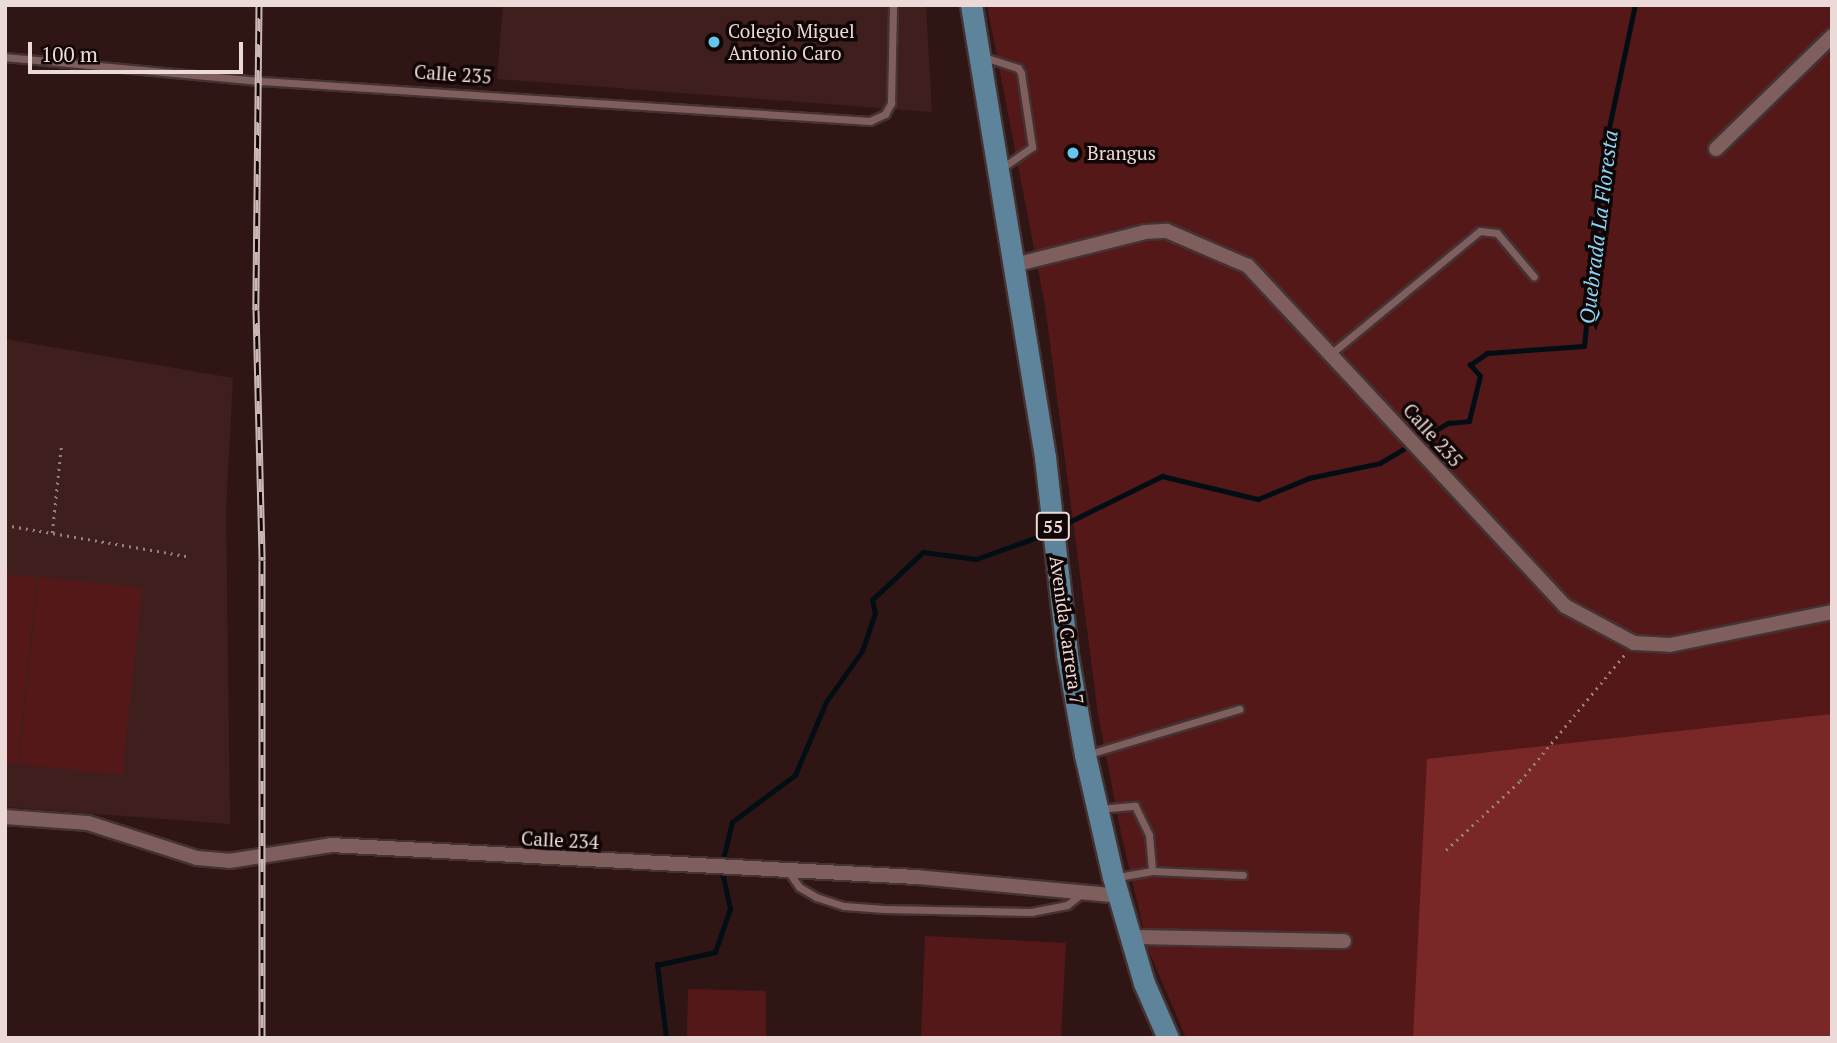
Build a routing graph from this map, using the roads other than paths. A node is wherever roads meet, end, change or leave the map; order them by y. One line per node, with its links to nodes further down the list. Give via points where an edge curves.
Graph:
1 (893, 5): 5 (lane, Calle 235, via 891,103 885,114 870,121 261,81)
2 (971, 5): 4 (main road, Avenida Carrera 7 / 55)
3 (1832, 36): 6 (street)
4 (980, 56): 7 (main road, Avenida Carrera 7 / 55); 7 (lane, via 1005,62 1021,74 1032,147)
5 (5, 57)
6 (1716, 149)
7 (1000, 169): 8 (main road, Avenida Carrera 7 / 55)
8 (1014, 265): 10 (street, Calle 235, via 1145,232 1167,232 1248,266); 13 (main road, Avenida Carrera 7 / 55)
9 (1535, 277): 10 (lane, via 1497,233 1480,230)
10 (1333, 352): 11 (street, Calle 235, via 1565,606 1634,643 1670,645)
11 (1832, 612)
12 (1239, 709): 13 (lane)
13 (1085, 755): 14 (main road, Avenida Carrera 7 / 55)
14 (1098, 809): 17 (lane, via 1122,804 1141,813); 19 (main road, Avenida Carrera 7 / 55)
15 (5, 817): 16 (street, Calle 234, via 88,823 197,858 229,861 331,845)
16 (787, 871): 20 (street, Calle 234); 20 (lane, via 799,887 816,897 844,906 884,909 1031,912 1068,905)
17 (1152, 871): 18 (lane); 19 (lane)
18 (1243, 875)
19 (1116, 886): 20 (street, Calle 234); 21 (main road, Avenida Carrera 7 / 55)
20 (1083, 892)
21 (1131, 937): 22 (street); 23 (main road, Avenida Carrera 7 / 55)
22 (1344, 941)
23 (1168, 1038)

